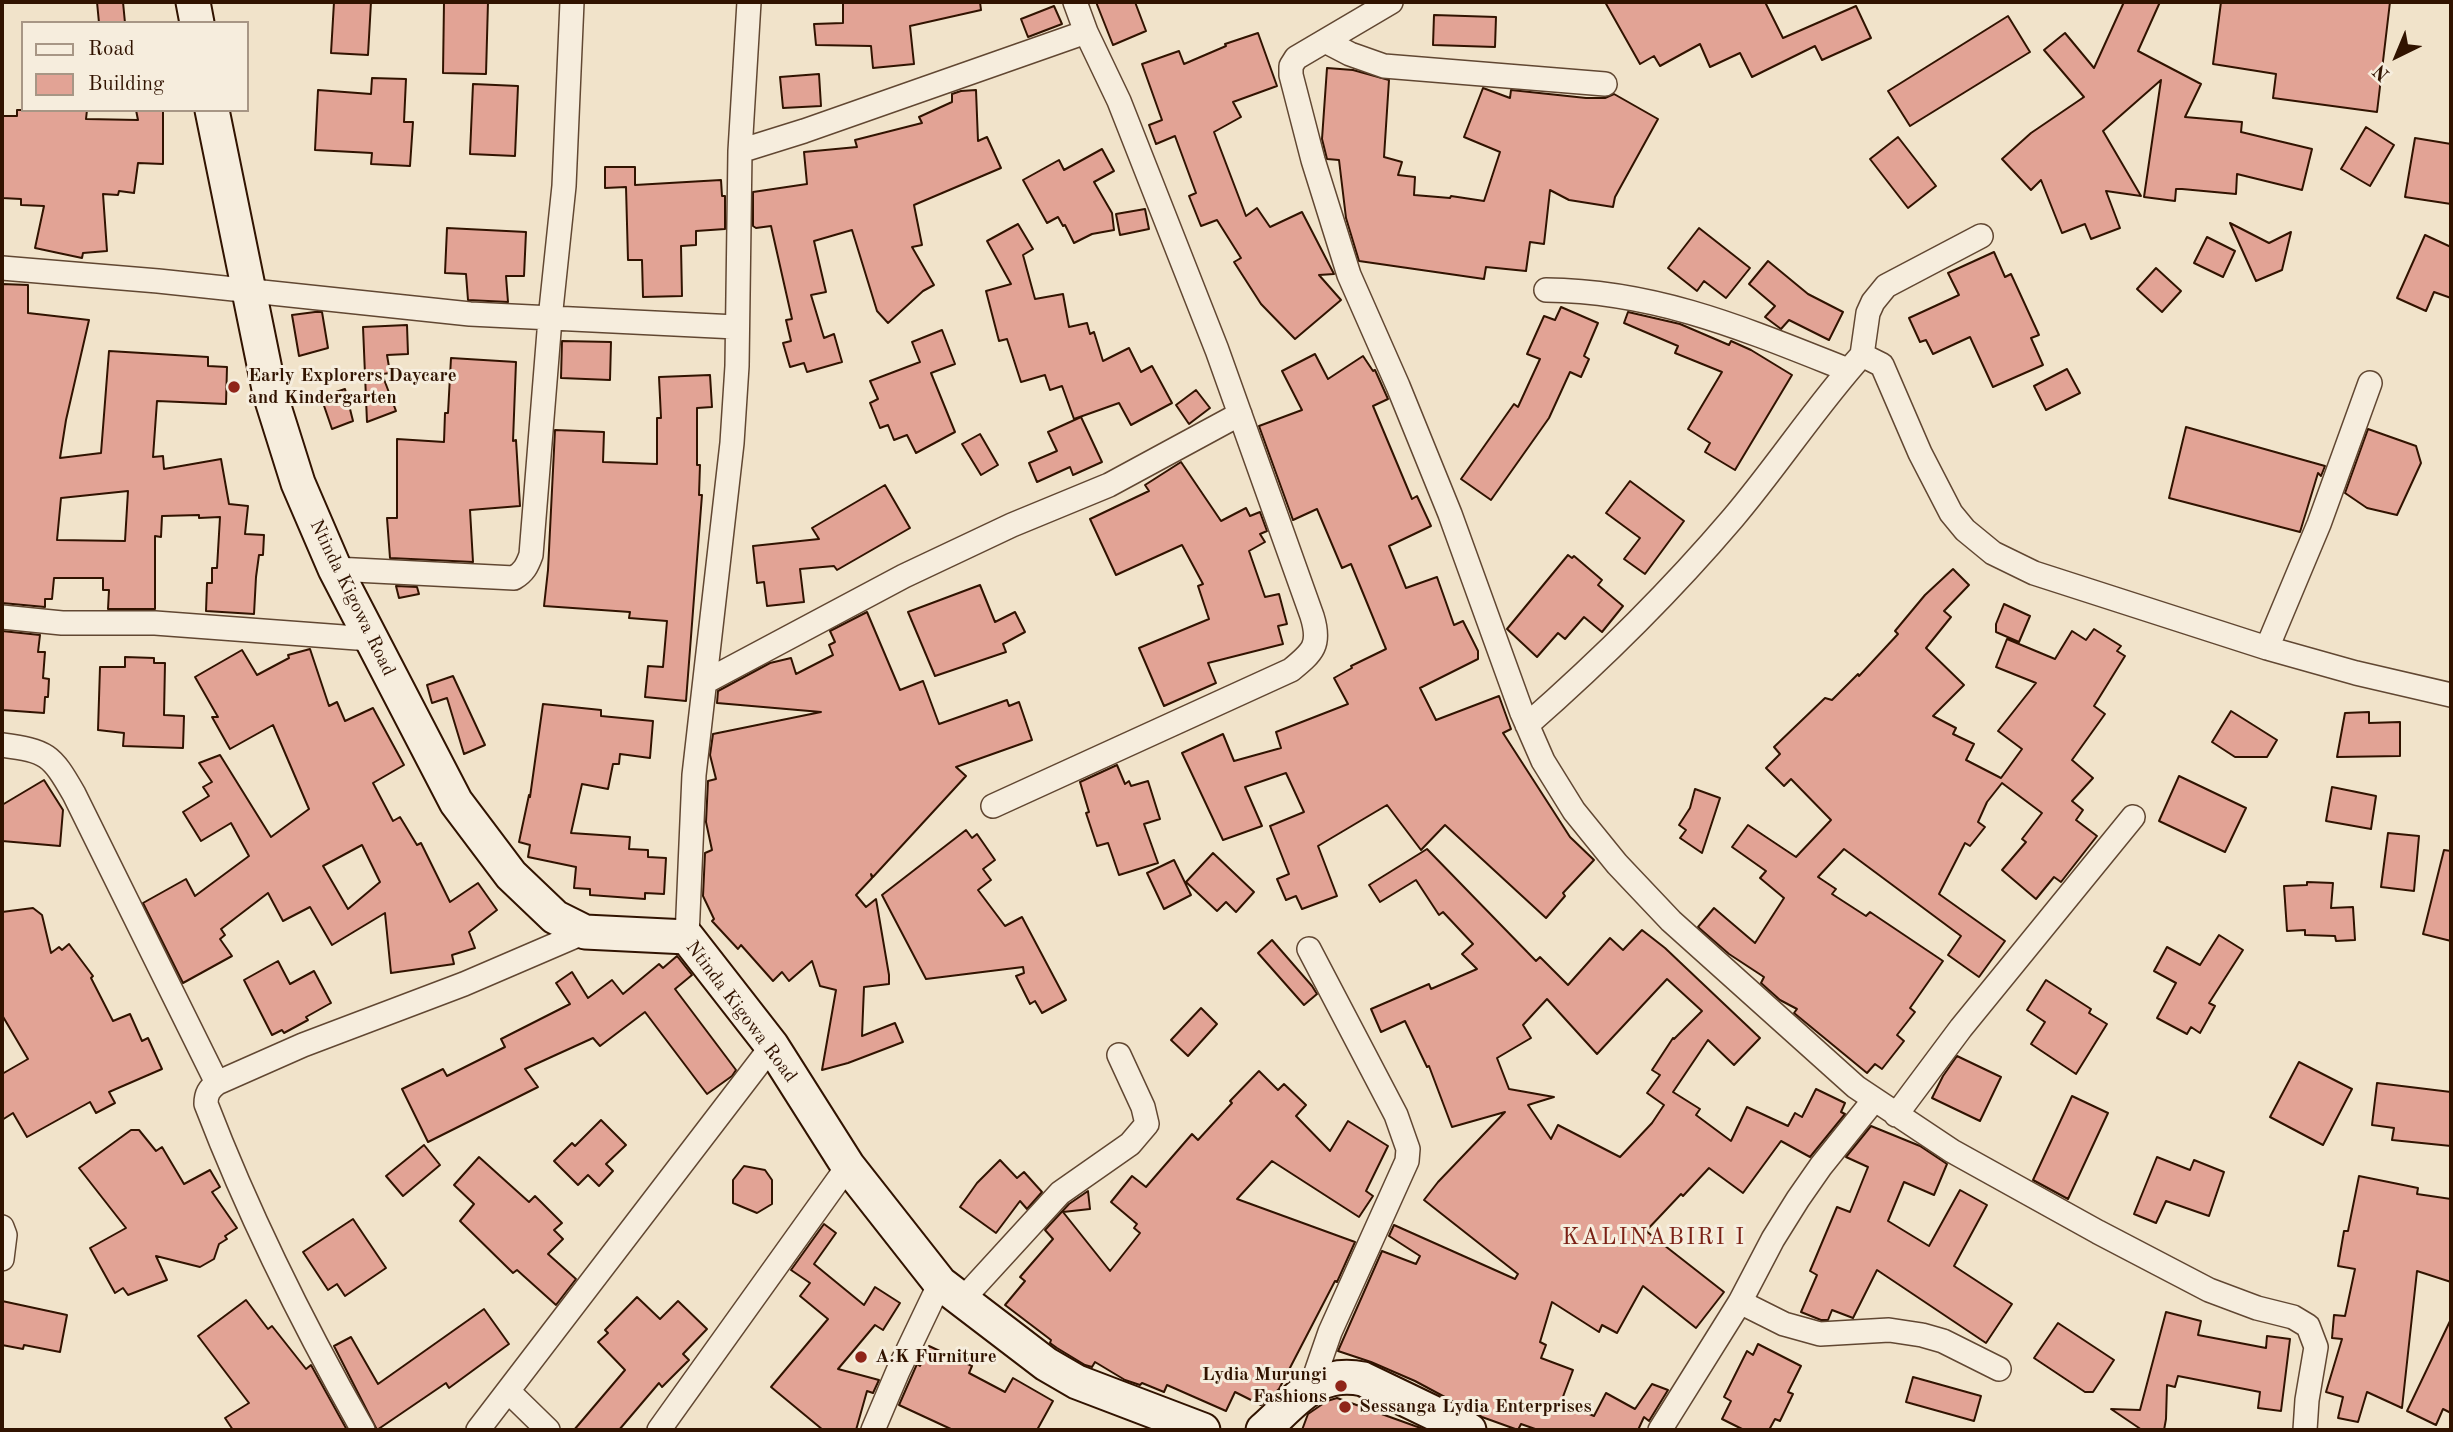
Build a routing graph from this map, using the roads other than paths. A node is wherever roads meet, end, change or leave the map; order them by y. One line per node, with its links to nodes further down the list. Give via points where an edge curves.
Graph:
1 (193, 2): 6 (street)
2 (572, 2): 16 (street, via 564,186)
3 (748, 2): 11 (street)
4 (1074, 2): 7 (street)
5 (1391, 2): 8 (street)
6 (197, 21)
7 (1086, 32): 11 (street); 20 (street, via 1119,101)
8 (1325, 41): 9 (street, via 1384,66); 27 (street, via 1291,66 1313,160 1349,275 1450,514)
9 (1605, 83)
10 (212, 112): 15 (street, Ntinda Kigowa Road)
11 (740, 151): 17 (street)
12 (1981, 236): 18 (street, via 1886,286 1868,313)
13 (2, 268): 15 (street)
14 (1546, 290): 18 (street, via 1658,302)
15 (248, 291): 16 (street); 21 (street, Ntinda Kigowa Road, via 270,394 298,483)
16 (550, 319): 17 (street); 21 (street, via 531,555 522,573 514,578)
17 (736, 327): 25 (street, via 732,443)
18 (1855, 363): 24 (street, via 1882,365 1951,513 1993,553 2034,573); 27 (street, via 1733,518 1585,674)
19 (2370, 383): 24 (street, via 2319,524)
20 (1240, 414): 25 (street, via 1109,485 904,576); 29 (street, via 1317,631 1316,644 1291,670)
21 (335, 569): 23 (street, Ntinda Kigowa Road)
22 (2, 617): 23 (street)
23 (370, 639): 31 (street, Ntinda Kigowa Road, via 456,802 533,898)
24 (2267, 648): 26 (street)
25 (705, 682): 32 (street, via 694,775)
26 (2451, 695)
27 (1527, 725): 37 (street, via 1574,811 1617,864 1671,921)
28 (2, 745): 36 (street, via 37,751 60,769)
29 (993, 806)
30 (2133, 817): 38 (street)
31 (585, 932): 32 (street, Ntinda Kigowa Road); 36 (street)
32 (687, 937): 34 (street, Ntinda Kigowa Road)
33 (1309, 949): 45 (street, via 1396,1115 1408,1149 1407,1161 1330,1332)
34 (772, 1046): 39 (street, Ntinda Kigowa Road); 46 (street)
35 (1119, 1055): 42 (street, via 1147,1124 1130,1144 1060,1193)
36 (217, 1083): 47 (street, via 210,1088 206,1104 226,1154)
37 (1874, 1100): 38 (street); 43 (street, via 1798,1199)
38 (1896, 1115): 56 (street, via 1952,1151 2209,1290 2308,1326 2316,1347)
39 (848, 1166): 42 (street, Ntinda Kigowa Road); 50 (street)
40 (2, 1227): 41 (street)
41 (2, 1259)
42 (951, 1291): 51 (street, via 898,1371); 52 (street, Ntinda Kigowa Road, via 1046,1364 1077,1382)
43 (1740, 1302): 44 (street, via 1784,1324 1820,1334 1889,1331 1922,1335); 55 (street)
44 (1999, 1369)
45 (1311, 1387): 53 (street); 54 (street, via 1345,1376 1363,1379)
46 (508, 1391): 48 (street); 49 (street)
47 (363, 1430)
48 (478, 1430)
49 (548, 1430)
50 (659, 1430)
51 (873, 1430)
52 (1203, 1430)
53 (1263, 1430)
54 (1469, 1430)
55 (1660, 1430)
56 (2305, 1430)

